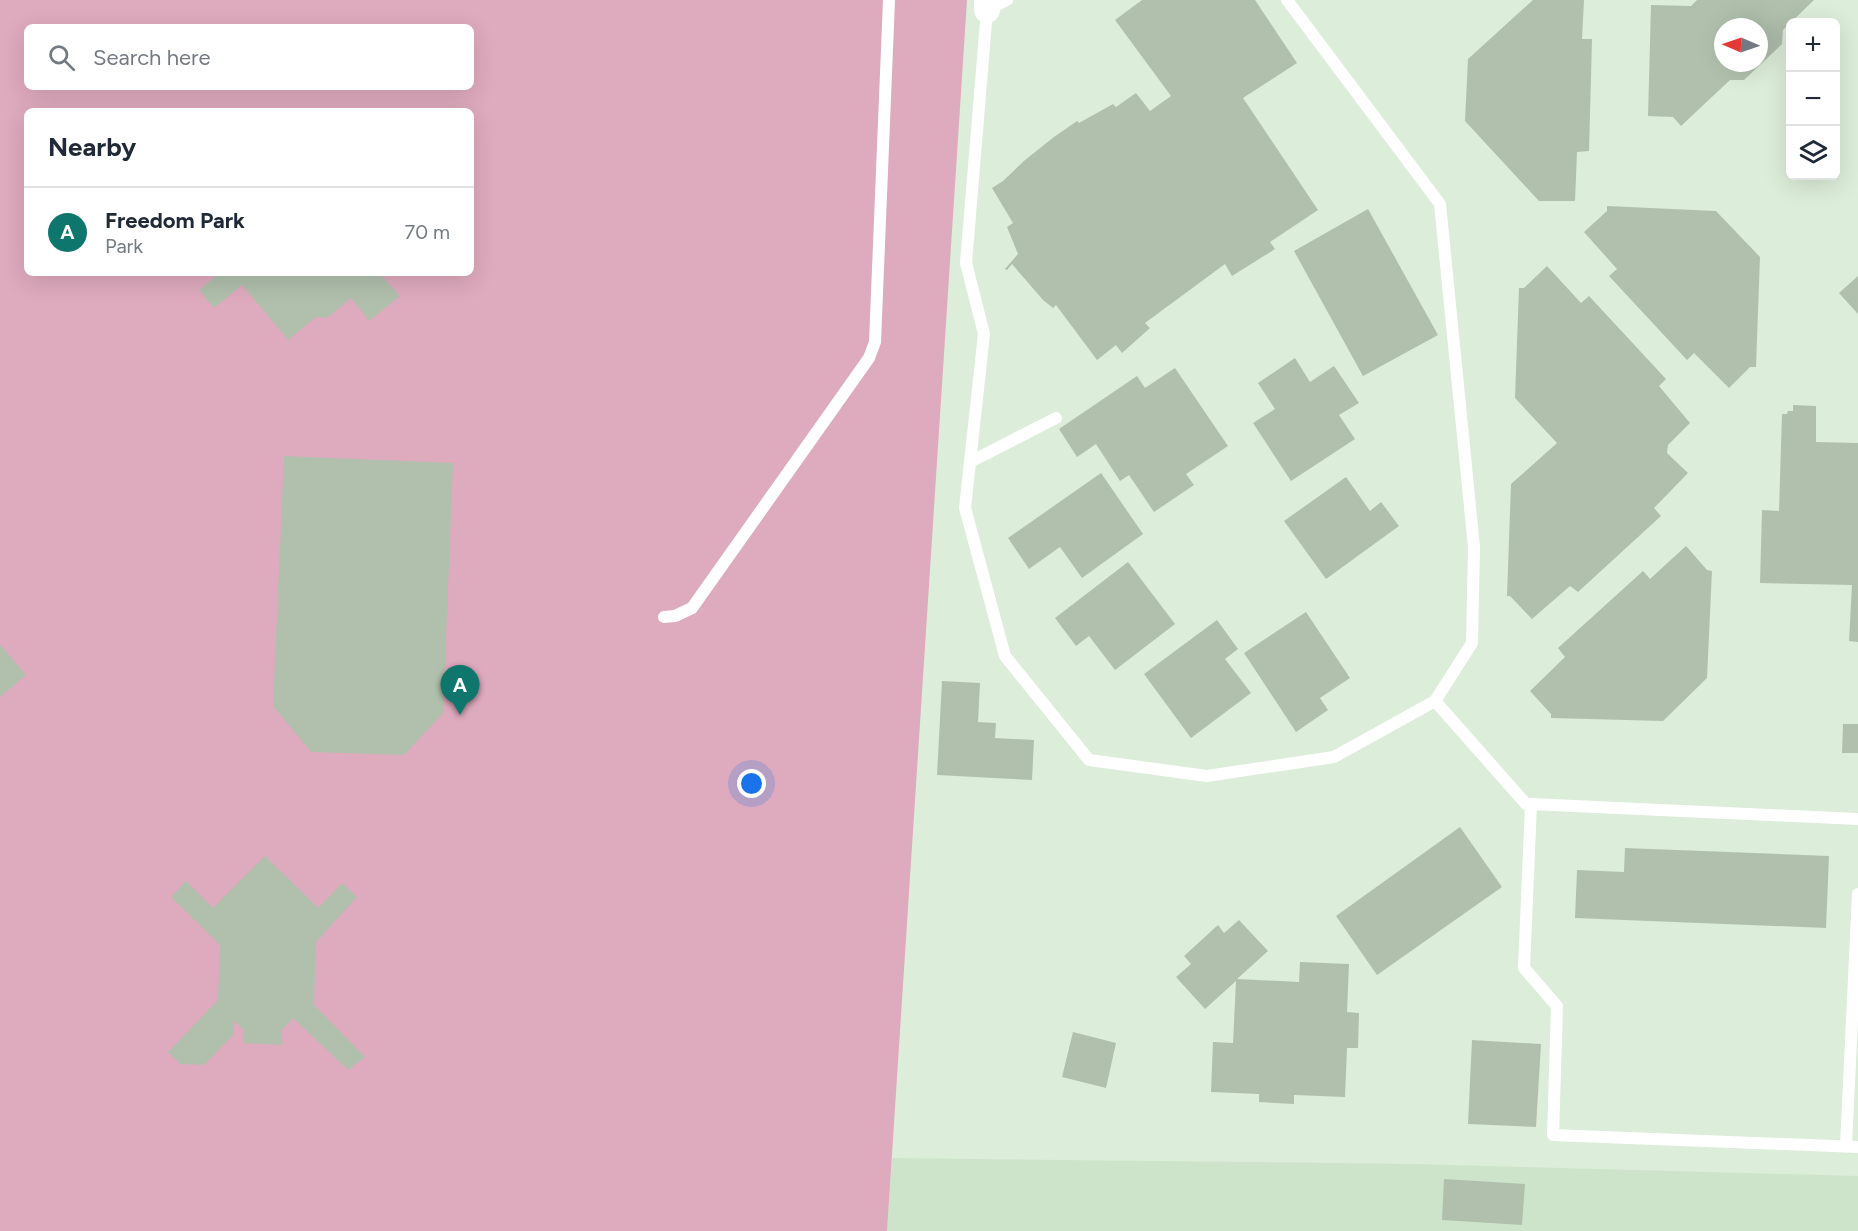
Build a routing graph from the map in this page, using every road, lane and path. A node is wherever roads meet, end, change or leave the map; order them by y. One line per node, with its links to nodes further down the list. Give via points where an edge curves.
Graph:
1 (889, 0): 6 (lane, via 875,342 869,358 692,608)
2 (1287, 0): 7 (lane, via 1440,204 1474,548 1472,643)
3 (994, 4): 5 (lane, via 966,263 984,334)
4 (1056, 418): 5 (lane)
5 (970, 462): 7 (lane, via 965,508 1005,656 1089,760 1207,776 1334,757)
6 (664, 617)
7 (1436, 701): 8 (lane, via 1526,804)
8 (1531, 804): 9 (lane); 11 (lane, via 1524,968 1557,1006 1553,1134)
9 (1858, 819)
10 (1858, 894): 11 (lane)
11 (1852, 1147)

